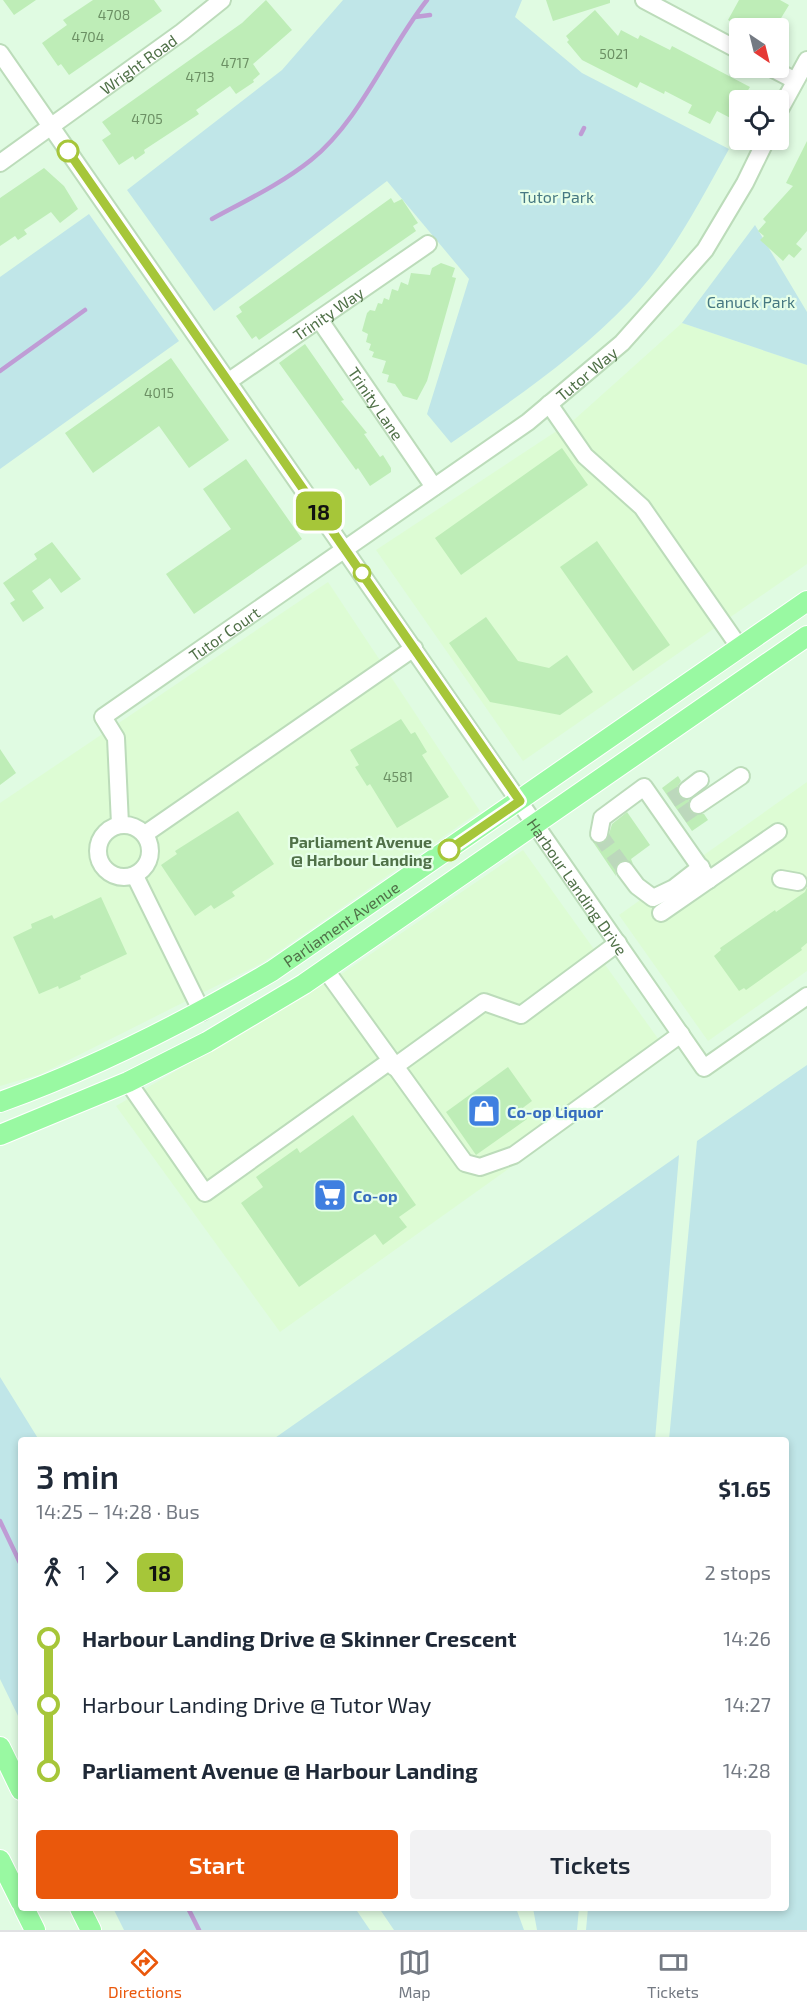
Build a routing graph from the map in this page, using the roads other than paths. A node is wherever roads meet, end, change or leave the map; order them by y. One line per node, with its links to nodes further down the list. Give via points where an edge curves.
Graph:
1 (222, 0): 9 (street, Wright Road)
2 (644, 0): 3 (street)
3 (729, 45)
4 (0, 53): 9 (street, Harbour Landing Drive)
5 (807, 60): 7 (street)
6 (789, 77): 7 (street)
7 (794, 80): 8 (street)
8 (789, 90)
9 (51, 127): 11 (street, Wright Road); 14 (street, Harbour Landing Drive)
10 (761, 150): 15 (street, Tutor Way, via 705,250 622,343)
11 (0, 163)
12 (428, 244): 13 (street, Trinity Way)
13 (319, 319): 14 (street, Trinity Way); 16 (street, Trinity Lane)
14 (229, 381): 17 (street, Harbour Landing Drive)
15 (549, 404): 16 (street, Tutor Way); 21 (street, via 585,456 642,507)
16 (435, 488): 17 (street, Tutor Way)
17 (346, 550): 20 (street, Harbour Landing Drive); 25 (street, Tutor Court, via 103,717 116,738)
18 (807, 601): 21 (main road, Parliament Avenue)
19 (807, 636): 26 (main road, Parliament Avenue)
20 (414, 648): 23 (street, Harbour Landing Drive); 28 (street)
21 (740, 648): 23 (main road, Parliament Avenue)
22 (741, 776): 24 (street)
23 (520, 801): 26 (street, Harbour Landing Drive); 39 (main road, Parliament Avenue, via 272,970)
24 (698, 805)
25 (120, 824): 28 (street, via 136,826); 32 (street, via 110,827 99,838 98,860 111,875)
26 (536, 824): 36 (street, Harbour Landing Drive); 37 (main road, Parliament Avenue)
27 (778, 832): 31 (street)
28 (145, 834): 32 (street, via 150,859)
29 (599, 834): 31 (street, via 602,818 644,787 676,820)
30 (625, 870): 31 (street, via 653,898)
31 (705, 874): 35 (street)
32 (135, 876): 39 (street)
33 (781, 879): 34 (street)
34 (798, 882)
35 (661, 913)
36 (618, 943): 40 (street, Harbour Landing Drive); 41 (street, via 522,1015 484,1002)
37 (325, 969): 41 (street); 42 (main road, Parliament Avenue, via 207,1042)
38 (807, 996): 40 (street, Harbour Landing Drive, via 704,1068)
39 (202, 1012): 43 (main road, Parliament Avenue, via 135,1047)
40 (681, 1035): 41 (street, via 514,1155 480,1167 465,1163)
41 (392, 1064): 42 (street, via 205,1193)
42 (128, 1082): 44 (main road, Parliament Avenue)
43 (0, 1102)
44 (0, 1135)
45 (0, 1747): 46 (main road)
46 (18, 1784)
47 (0, 1860): 48 (main road)
48 (18, 1896)
49 (26, 1911): 51 (main road)
50 (82, 1911): 52 (main road)
51 (35, 1930)
52 (91, 1930)

